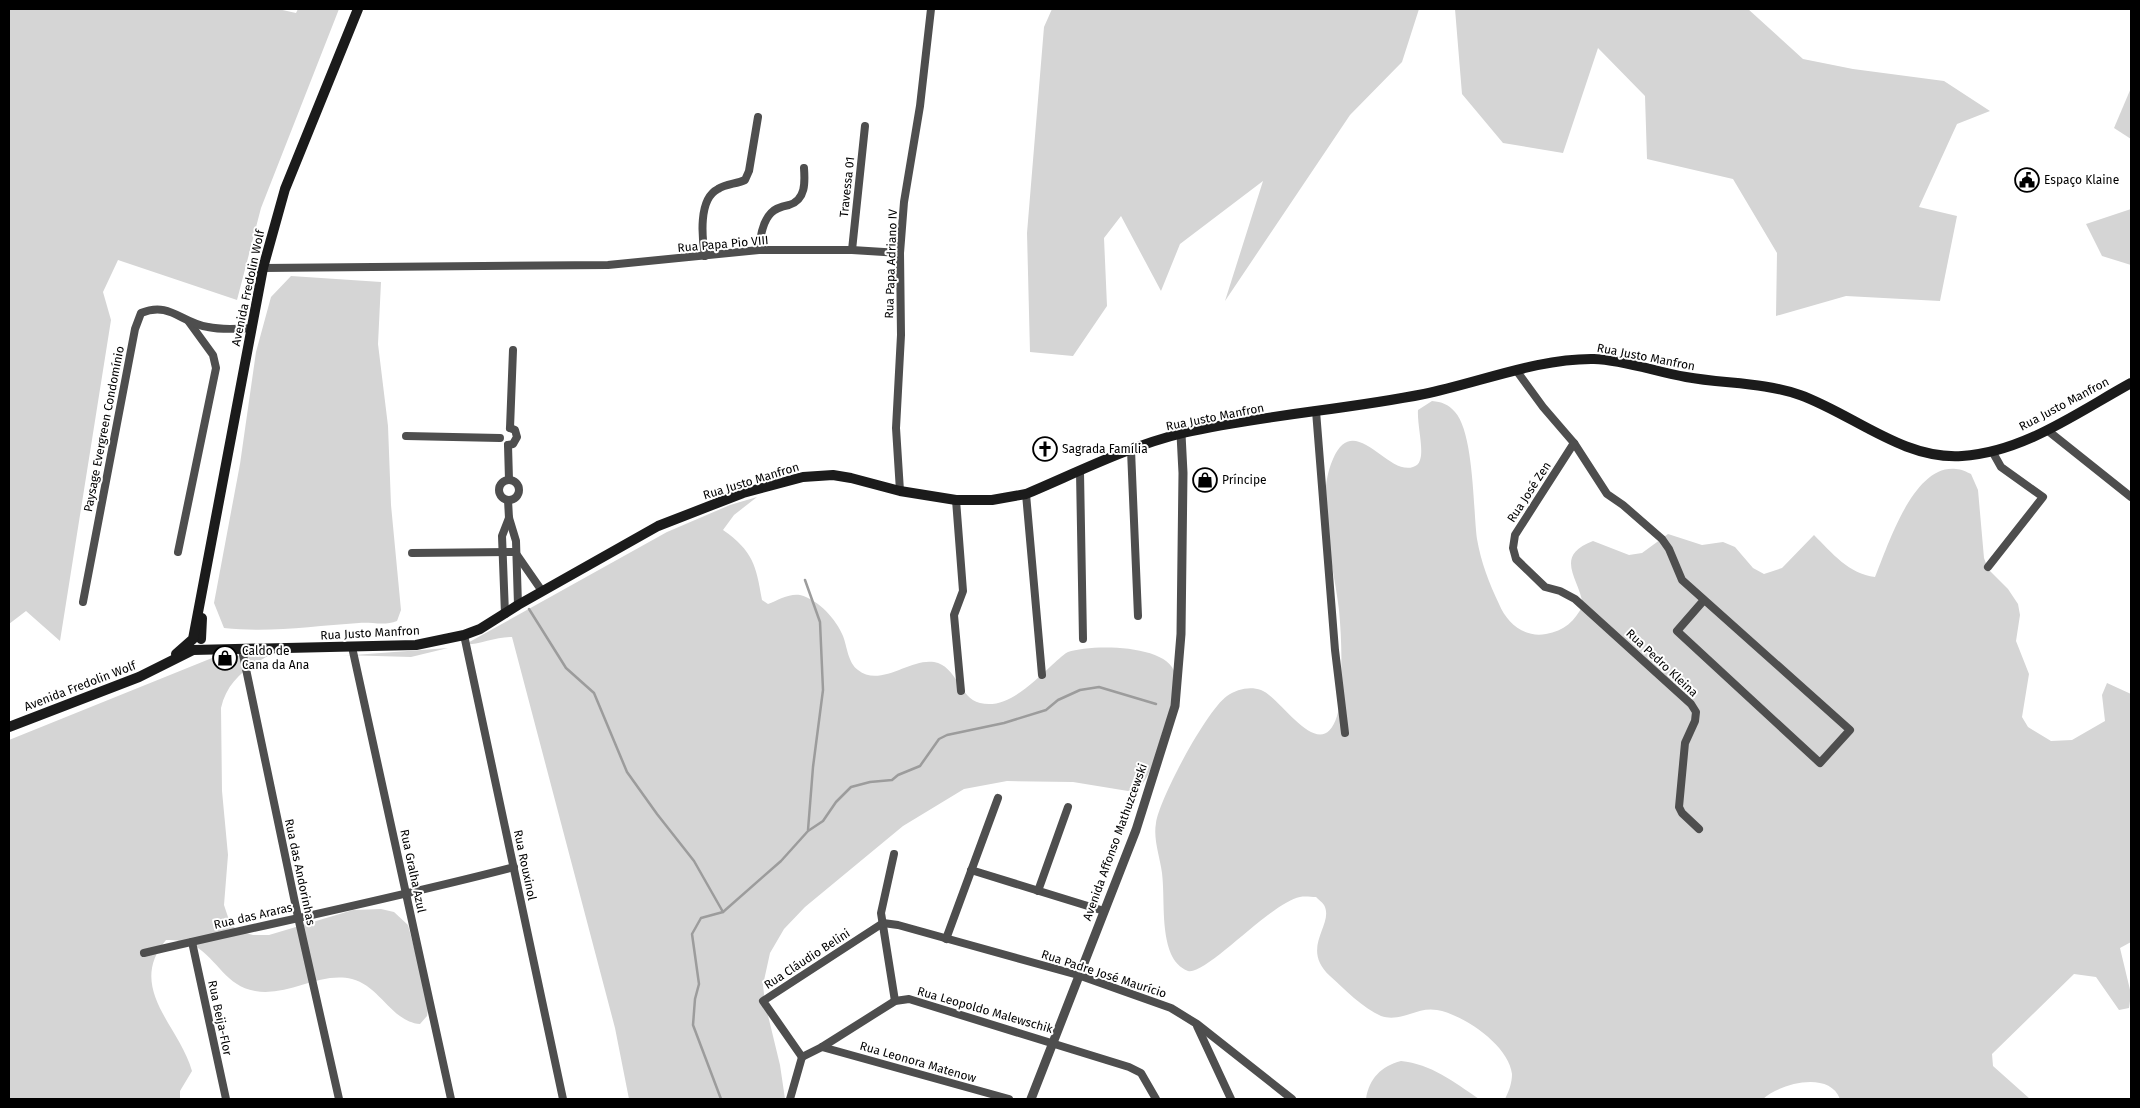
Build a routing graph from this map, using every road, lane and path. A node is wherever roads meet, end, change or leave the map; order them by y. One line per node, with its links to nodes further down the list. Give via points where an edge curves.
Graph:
1 (358, 9): 10 (main road, Avenida Fredolin Wolf, via 285,189)
2 (931, 9): 8 (street, Rua Papa Adriano IV)
3 (758, 117): 9 (street, via 745,180 717,189 711,195 702,226)
4 (865, 126): 7 (street, Travessa 01)
5 (804, 168): 6 (street, via 805,187 801,196 795,203 772,212 764,223)
6 (759, 250): 7 (street, Rua Papa Pio VIII); 9 (street, Rua Papa Pio VIII)
7 (852, 250): 8 (street, Rua Papa Pio VIII)
8 (900, 253): 28 (street, Rua Papa Adriano IV, via 901,335 896,428)
9 (705, 256): 10 (street, Rua Papa Pio VIII, via 623,264)
10 (263, 268): 12 (main road, Avenida Fredolin Wolf)
11 (189, 322): 12 (street, Paysage Evergreen Condomínio, via 208,328); 34 (street, Paysage Evergreen Condomínio, via 213,355 216,368); 42 (street, Paysage Evergreen Condomínio, via 159,308 141,313 131,348)
12 (252, 328): 48 (main road, Avenida Fredolin Wolf, via 202,584)
13 (513, 350): 17 (street)
14 (1516, 370): 16 (main road, Rua Justo Manfron, via 1425,394); 22 (street); 25 (main road, Rua Justo Manfron, via 1597,359 1714,382 1767,387 1818,402 1923,452 1960,456)
15 (2131, 383): 18 (main road, Rua Justo Manfron)
16 (1316, 411): 19 (main road, Rua Justo Manfron); 54 (street, via 1334,640)
17 (510, 428): 21 (street, via 502,430); 23 (street, via 515,430 517,437)
18 (2047, 430): 25 (main road, Rua Justo Manfron); 30 (street)
19 (1181, 434): 24 (main road, Rua Justo Manfron); 63 (street, Avenida Affonso Mathuzcewski, via 1181,634 1175,706 1136,830)
20 (406, 436): 21 (street)
21 (500, 438): 23 (street)
22 (1574, 443): 40 (street, Rua José Zen, via 1515,535 1513,548 1516,559 1545,587); 41 (street, via 1611,498 1662,540 1682,580)
23 (508, 445): 27 (street)
24 (1131, 450): 26 (main road, Rua Justo Manfron); 45 (street)
25 (1992, 451): 38 (street, via 2001,467 2043,497)
26 (1080, 472): 29 (main road, Rua Justo Manfron); 47 (street)
27 (509, 480): 31 (street, via 499,489 501,496); 31 (street, via 517,484 518,490 516,496)
28 (900, 490): 32 (main road, Rua Justo Manfron); 39 (main road, Rua Justo Manfron, via 833,475 803,477 743,494 658,526)
29 (1026, 494): 32 (main road, Rua Justo Manfron, via 992,500); 51 (street)
30 (2131, 497)
31 (508, 500): 33 (street)
32 (956, 500): 52 (street, via 963,591 954,615)
33 (509, 518): 35 (street, via 503,530); 37 (street)
34 (178, 552)
35 (502, 552): 36 (street); 37 (street); 44 (street)
36 (412, 553)
37 (517, 553): 39 (street); 43 (street)
38 (1988, 568)
39 (542, 591): 43 (main road, Rua Justo Manfron)
40 (1560, 591): 57 (street, Rua Pedro Kleina, via 1575,599 1696,712 1686,743 1679,807)
41 (1704, 600): 41 (street, via 1850,730 1820,763 1677,631)
42 (83, 602)
43 (518, 605): 44 (main road, Rua Justo Manfron)
44 (505, 614): 46 (main road, Rua Justo Manfron, via 480,630)
45 (1138, 616)
46 (464, 635): 49 (main road, Rua Justo Manfron, via 416,644); 59 (street, Rua Rouxinol)
47 (1083, 639)
48 (197, 643): 50 (main road, Rua Justo Manfron); 53 (main road, Avenida Fredolin Wolf, via 160,666 116,687)
49 (352, 647): 50 (main road, Rua Justo Manfron); 62 (street, Rua Gralha Azul)
50 (242, 650): 64 (street, Rua das Andorinhas)
51 (1042, 675)
52 (961, 691)
53 (9, 727)
54 (1345, 733)
55 (998, 798): 60 (street)
56 (1068, 806): 61 (street)
57 (1699, 829)
58 (894, 854): 65 (street, via 881,906)
59 (514, 867): 62 (street, Rua das Araras); 78 (street, Rua Rouxinol)
60 (971, 870): 61 (street); 66 (street)
61 (1038, 891): 63 (street)
62 (407, 895): 64 (street, Rua das Araras); 77 (street, Rua Gralha Azul)
63 (1104, 910): 69 (street, Avenida Affonso Mathuzcewski)
64 (298, 917): 67 (street, Rua das Araras); 76 (street, Rua das Andorinhas)
65 (882, 923): 66 (street, Rua Padre José Maurício); 70 (street); 74 (street, Rua Cláudio Belini, via 763,1000)
66 (946, 939): 69 (street, Rua Padre José Maurício)
67 (192, 942): 68 (street, Rua das Araras); 75 (street, Rua Beija-Flor)
68 (144, 953)
69 (1078, 975): 71 (street, Rua Padre José Maurício, via 1170,1008); 72 (street, Avenida Affonso Mathuzcewski)
70 (895, 1002): 72 (street, Rua Leopoldo Malewschik, via 909,999); 73 (street)
71 (1196, 1024): 83 (street); 84 (street, Rua Padre José Maurício)
72 (1053, 1042): 81 (street, Avenida Affonso Mathuzcewski); 82 (street, Rua Leopoldo Malewschik, via 1140,1073)
73 (822, 1047): 74 (street); 80 (street, Rua Leonora Matenow)
74 (802, 1057): 79 (street)
75 (226, 1099)
76 (339, 1099)
77 (451, 1099)
78 (563, 1099)
79 (790, 1099)
80 (1009, 1099)
81 (1031, 1099)
82 (1156, 1099)
83 (1232, 1099)
84 (1292, 1099)

